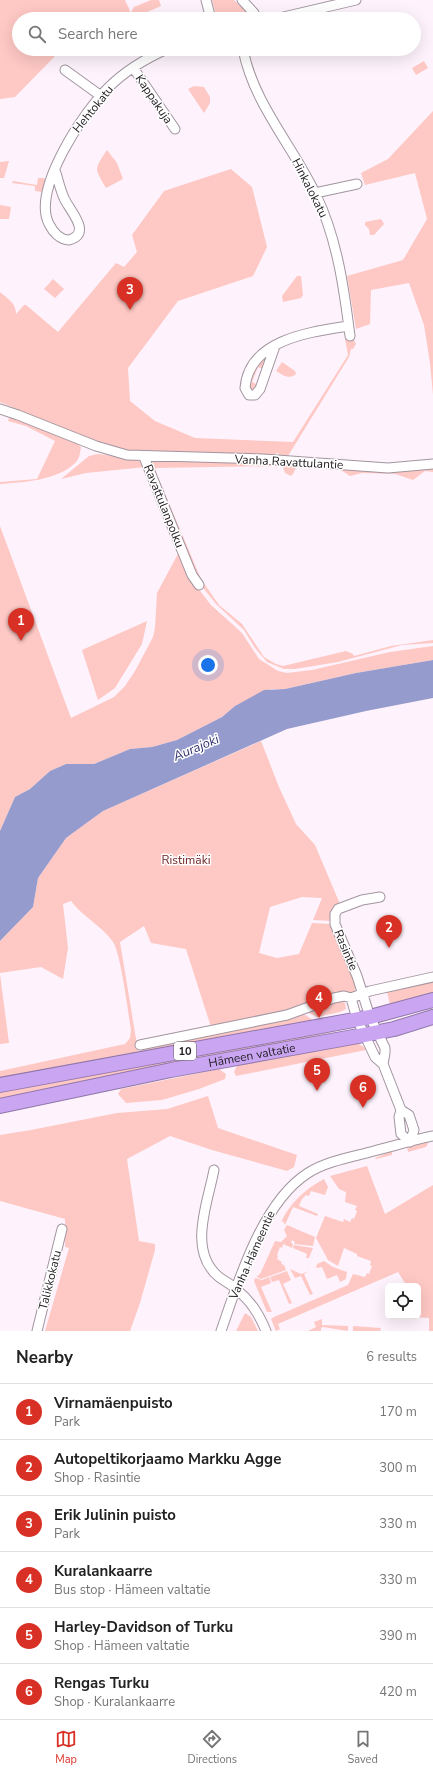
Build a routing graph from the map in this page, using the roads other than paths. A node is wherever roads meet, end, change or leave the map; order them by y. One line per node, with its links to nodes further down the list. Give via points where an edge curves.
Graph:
1 (206, 0): 4 (street)
2 (242, 0): 5 (street)
3 (356, 0): 6 (street)
4 (209, 12)
5 (253, 12)
6 (305, 12)
7 (155, 56): 9 (street, Hehtokatu)
8 (245, 56): 15 (street, Hinkalokatu, via 255,85)
9 (134, 69): 11 (street, Hehtokatu, via 117,80); 12 (street, Kappakuja)
10 (65, 70): 11 (street)
11 (101, 96): 13 (street, Hehtokatu, via 75,130)
12 (175, 129)
13 (55, 170): 13 (street, Hehtokatu, via 64,199 80,225 77,236 70,240 59,237 46,216 46,196)
14 (357, 184): 15 (street)
15 (315, 193): 16 (street, Hinkalokatu, via 334,243)
16 (348, 326): 17 (street, Hinkalokatu); 18 (street, via 308,332)
17 (350, 336)
18 (275, 346): 18 (street, via 263,353 252,367 246,383 249,395 255,395 260,389)
19 (0, 410): 20 (street, Ravattulanpolku, via 118,454)
20 (144, 457): 21 (street, Vanha Ravattulantie, via 263,459 388,468); 22 (street, Ravattulanpolku, via 192,574)
21 (433, 464)
22 (199, 585)
23 (380, 897): 25 (street, Rasintie, via 356,902 338,909 335,914 335,924 358,976)
24 (433, 977): 25 (street)
25 (362, 993): 26 (street); 28 (street, Rasintie)
26 (351, 998): 30 (street); 32 (street, via 334,998 287,1014)
27 (433, 1000): 28 (highway, Hämeen valtatie / 10)
28 (370, 1017): 30 (highway, Hämeen valtatie / 10); 31 (street, Rasintie)
29 (433, 1017): 31 (highway, Hämeen valtatie / 10)
30 (356, 1019): 31 (street); 34 (highway, Hämeen valtatie / 10)
31 (371, 1034): 33 (street, via 375,1057); 33 (street, via 386,1053); 35 (highway, Hämeen valtatie / 10, via 171,1070)
32 (140, 1045)
33 (383, 1064): 37 (street, via 401,1110 401,1134)
34 (0, 1085)
35 (0, 1106)
36 (433, 1136): 37 (street, Vanha Hämeentie)
37 (407, 1142): 40 (street, Vanha Hämeentie, via 324,1165 291,1186 266,1221)
38 (214, 1170): 40 (street, via 203,1220 203,1256 217,1276)
39 (62, 1229): 41 (street, Talikkokatu)
40 (236, 1288): 42 (street, Vanha Hämeentie); 43 (street, via 255,1308)
41 (37, 1331)
42 (221, 1331)
43 (266, 1331)

